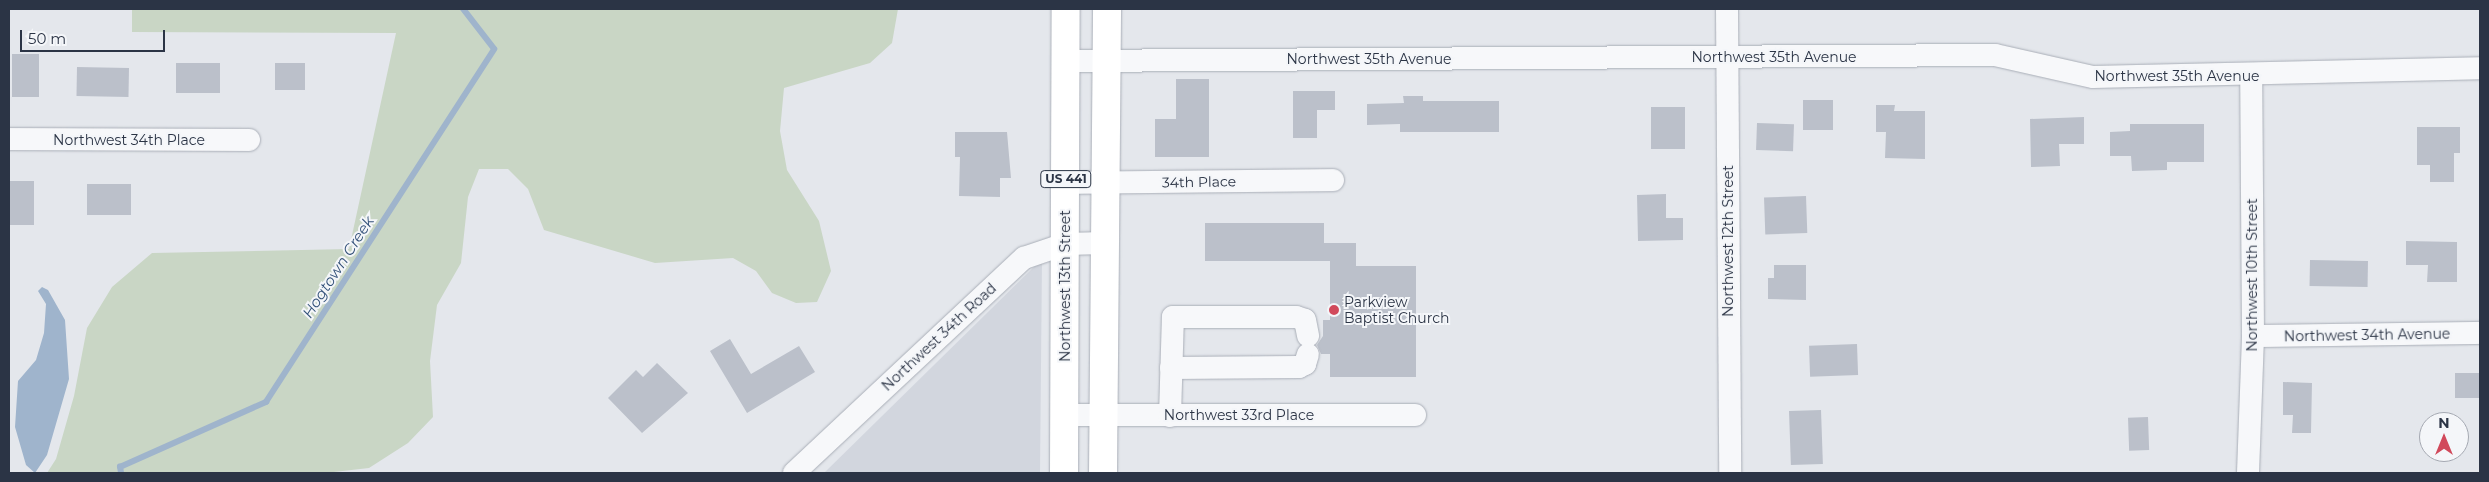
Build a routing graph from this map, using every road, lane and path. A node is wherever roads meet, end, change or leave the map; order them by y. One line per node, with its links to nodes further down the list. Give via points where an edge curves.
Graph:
1 (1066, 9): 6 (main road, Northwest 13th Street / US 441)
2 (1107, 9): 5 (main road, US 441)
3 (1727, 9): 4 (street, Northwest 12th Street)
4 (1727, 57): 5 (street, Northwest 35th Avenue); 8 (street, Northwest 35th Avenue, via 1995,55 2093,77); 26 (street, Northwest 12th Street)
5 (1106, 60): 6 (street, Northwest 35th Avenue); 13 (main road, US 441)
6 (1066, 61): 12 (main road, Northwest 13th Street / US 441)
7 (2480, 68): 8 (street, Northwest 35th Avenue)
8 (2252, 76): 17 (street, Northwest 10th Street)
9 (9, 139): 10 (street, Northwest 34th Place)
10 (249, 140)
11 (1333, 180): 13 (street, 34th Place)
12 (1066, 183): 13 (street, 34th Place); 15 (main road, Northwest 13th Street / US 441)
13 (1105, 183): 14 (main road, US 441)
14 (1105, 243): 15 (street, Northwest 34th Road); 21 (main road, US 441)
15 (1065, 244): 19 (main road, Northwest 13th Street / US 441); 23 (street, Northwest 34th Road, via 1024,258)
16 (2480, 333): 17 (street, Northwest 34th Avenue)
17 (2253, 336): 27 (street, Northwest 10th Street)
18 (1172, 368): 18 (street, via 1172,317 1296,317 1304,320 1308,345 1305,364 1299,367); 22 (street)
19 (1064, 415): 21 (street, Northwest 33rd Place); 24 (main road, Northwest 13th Street / US 441)
20 (1415, 415): 22 (street, Northwest 33rd Place)
21 (1104, 416): 22 (street, Northwest 33rd Place); 25 (main road, US 441)
22 (1170, 416)
23 (794, 473)
24 (1064, 473)
25 (1103, 473)
26 (1730, 473)
27 (2248, 473)

